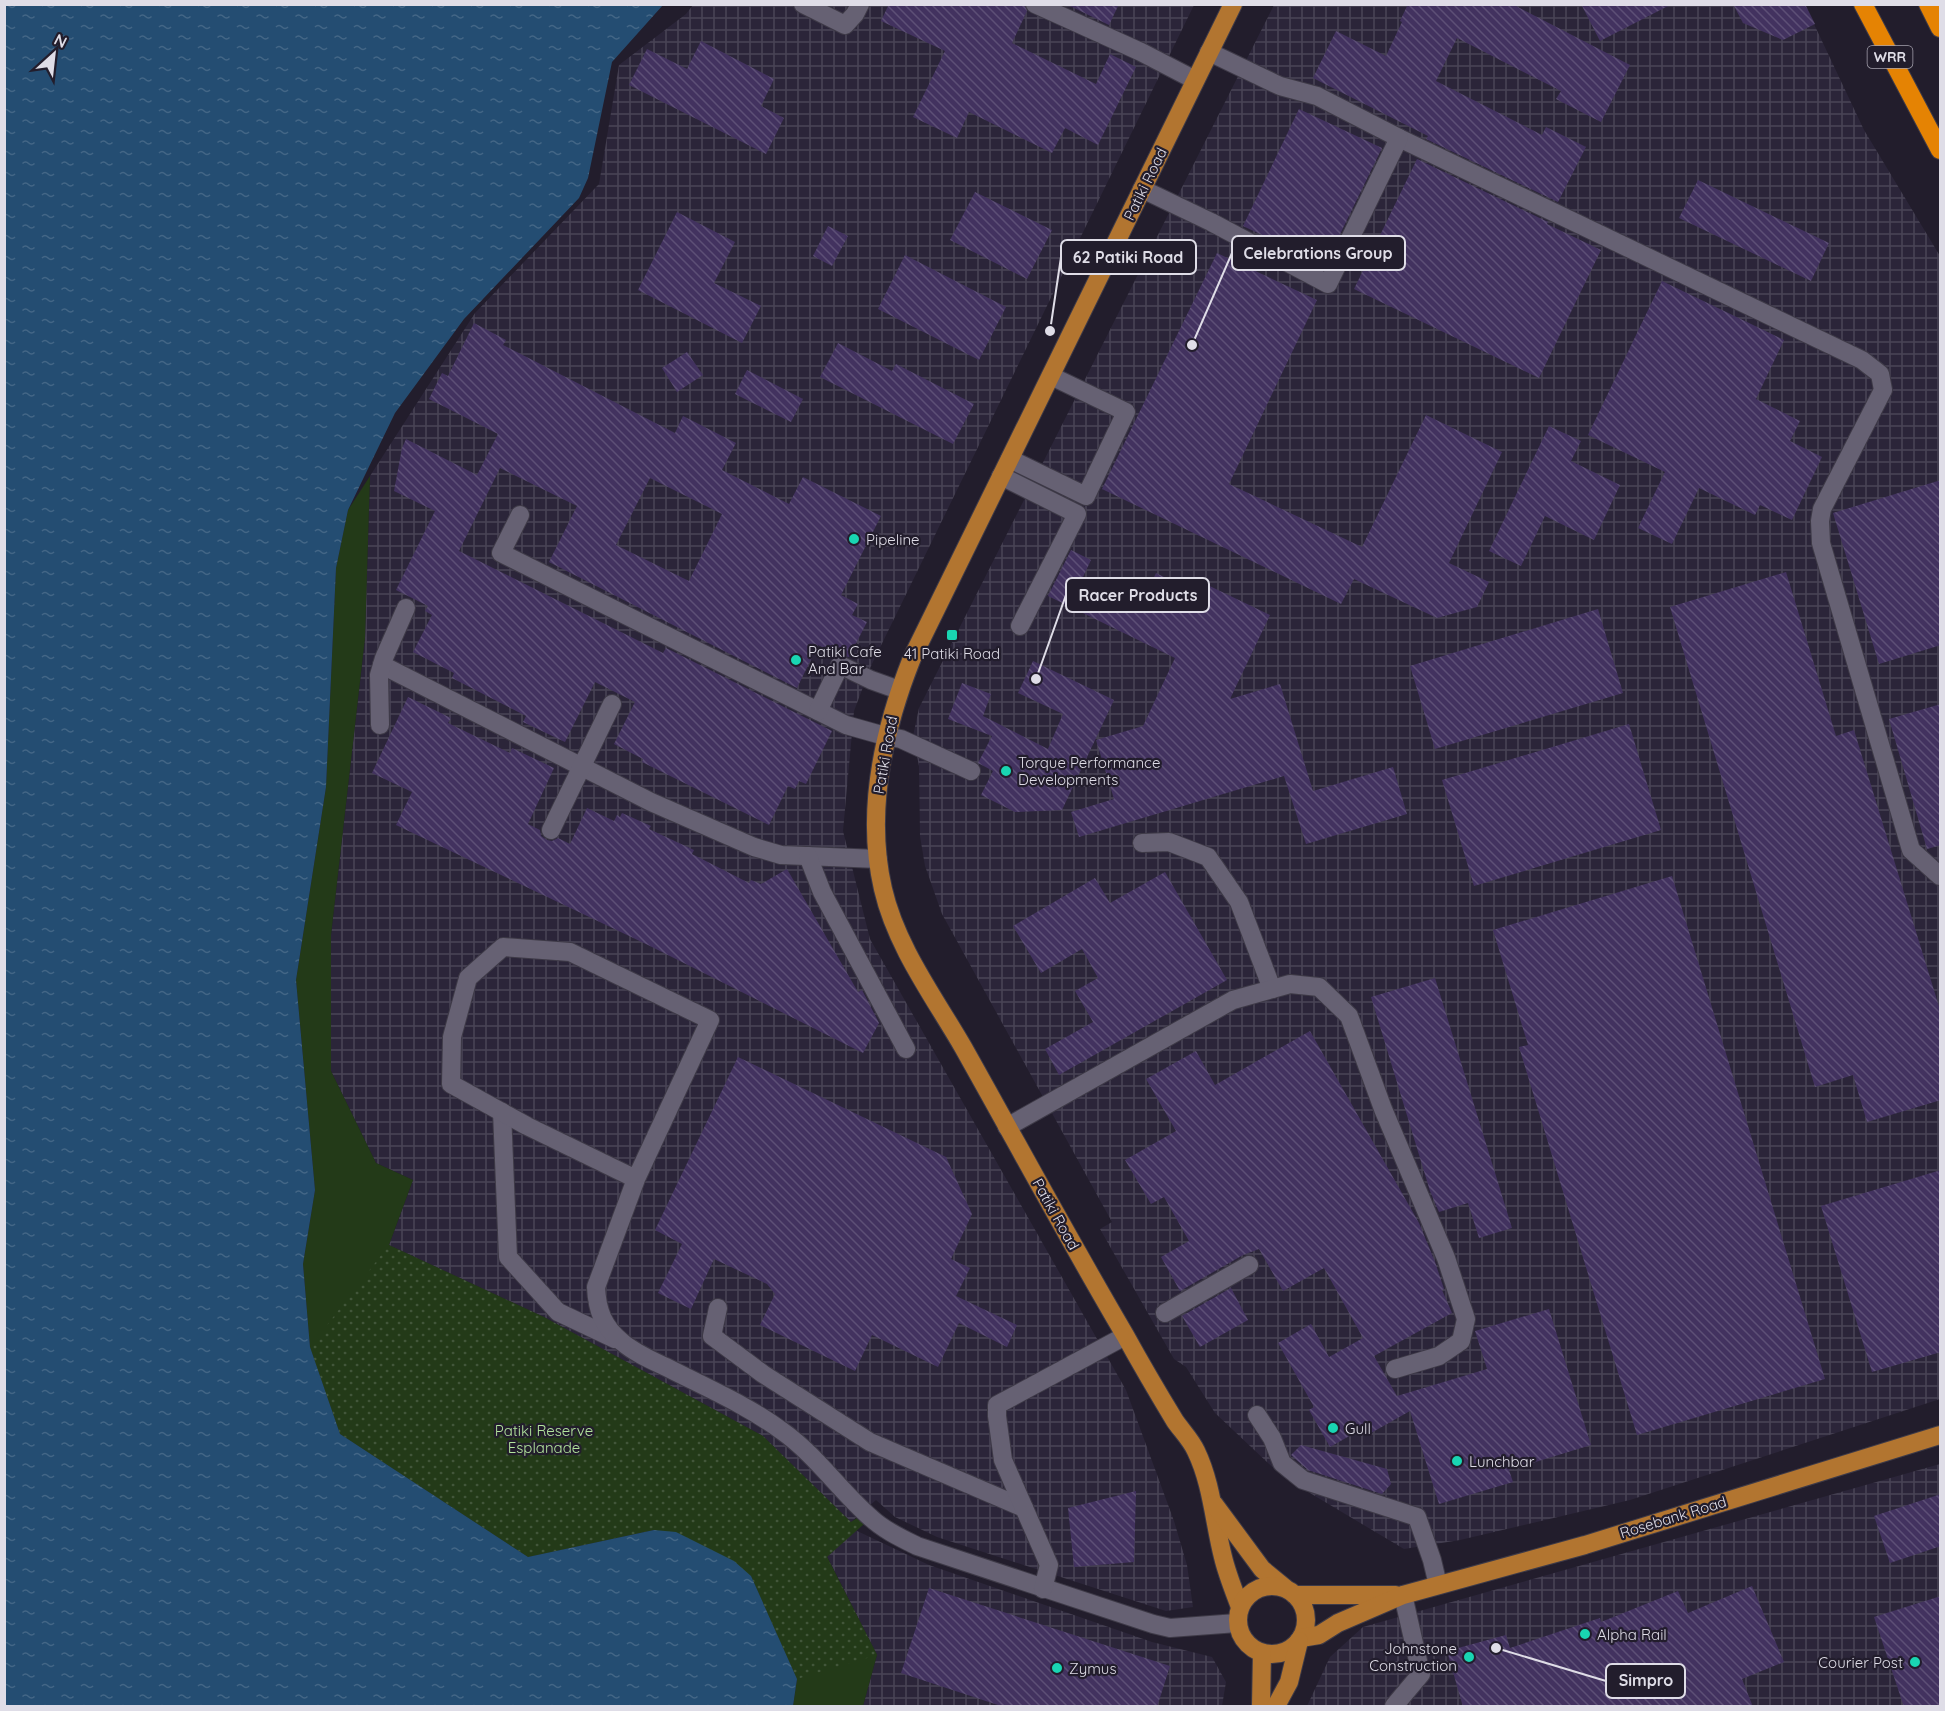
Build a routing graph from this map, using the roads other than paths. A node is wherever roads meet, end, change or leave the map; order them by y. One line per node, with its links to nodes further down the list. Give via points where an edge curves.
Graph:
1 (803, 4): 2 (lane, via 845,25)
2 (860, 4)
3 (1035, 4): 9 (lane)
4 (1233, 4): 8 (main road, Patiki Road)
5 (1863, 4): 11 (highway, WRR)
6 (1928, 4): 7 (highway)
7 (1941, 28)
8 (1209, 52): 9 (main road, Patiki Road); 10 (lane, via 1280,86 1317,96)
9 (1195, 80): 12 (main road, Patiki Road)
10 (1398, 138): 12 (lane, via 1328,284); 31 (lane, via 1862,360 1880,374 1883,390 1822,509 1821,543 1911,850)
11 (1941, 150)
12 (1142, 189): 13 (main road, Patiki Road)
13 (1051, 376): 14 (main road, Patiki Road); 14 (lane, via 1126,412 1086,496)
14 (1010, 459): 15 (main road, Patiki Road)
15 (1001, 476): 18 (lane, via 1077,514); 20 (main road, Patiki Road)
16 (520, 515): 22 (lane, via 501,554)
17 (406, 608): 19 (lane)
18 (1020, 626)
19 (382, 665): 23 (lane); 25 (lane)
20 (899, 690): 22 (lane, via 840,665); 24 (main road, Patiki Road)
21 (612, 704): 25 (lane)
22 (818, 711): 24 (lane, via 846,725)
23 (380, 725)
24 (885, 736): 26 (lane, via 901,739); 30 (main road, Patiki Road, via 877,789)
25 (582, 767): 27 (lane); 29 (lane, via 754,847 781,855)
26 (971, 771)
27 (551, 830)
28 (1142, 843): 32 (lane, via 1169,842 1208,857 1239,902)
29 (808, 856): 30 (lane); 33 (lane, via 822,892)
30 (878, 859): 35 (main road, Patiki Road, via 892,920)
31 (1941, 876)
32 (1272, 989): 35 (lane, via 1233,1000); 42 (lane, via 1290,984 1319,987 1349,1016 1383,1109 1446,1258 1466,1319 1461,1341 1439,1356)
33 (906, 1049)
34 (502, 1112): 36 (lane); 36 (lane, via 451,1084 452,1037 468,978 503,947 570,952 710,1020); 41 (lane, via 508,1257 558,1312)
35 (1008, 1127): 40 (main road, Patiki Road)
36 (636, 1179): 41 (lane, via 596,1287 602,1320)
37 (1250, 1265): 39 (lane)
38 (717, 1308): 46 (lane, via 712,1336 763,1374 870,1442)
39 (1165, 1313)
40 (1125, 1336): 45 (main road, Patiki Road, via 1196,1450); 46 (lane, via 997,1406 1003,1460)
41 (622, 1342): 48 (lane, via 783,1431 888,1531 932,1553)
42 (1395, 1369)
43 (1257, 1415): 47 (lane, via 1282,1463 1303,1480 1418,1517)
44 (1941, 1435): 47 (main road, Rosebank Road)
45 (1210, 1498): 49 (main road, Patiki Road, via 1262,1569); 51 (main road, Patiki Road)
46 (1024, 1508): 48 (lane, via 1049,1565)
47 (1438, 1586): 50 (main road, Rosebank Road)
48 (1043, 1588): 51 (lane, via 1170,1628)
49 (1291, 1592): 50 (main road, Rosebank Road); 51 (main road, via 1276,1586 1254,1590); 52 (main road, via 1303,1606 1306,1619)
50 (1403, 1595): 52 (main road, Rosebank Road, via 1319,1635); 56 (lane, via 1421,1674)
51 (1239, 1615): 53 (main road, via 1247,1644)
52 (1300, 1640): 53 (main road, via 1288,1650); 55 (main road, via 1289,1682)
53 (1262, 1653): 54 (main road)
54 (1261, 1707)
55 (1276, 1707)
56 (1394, 1707)

